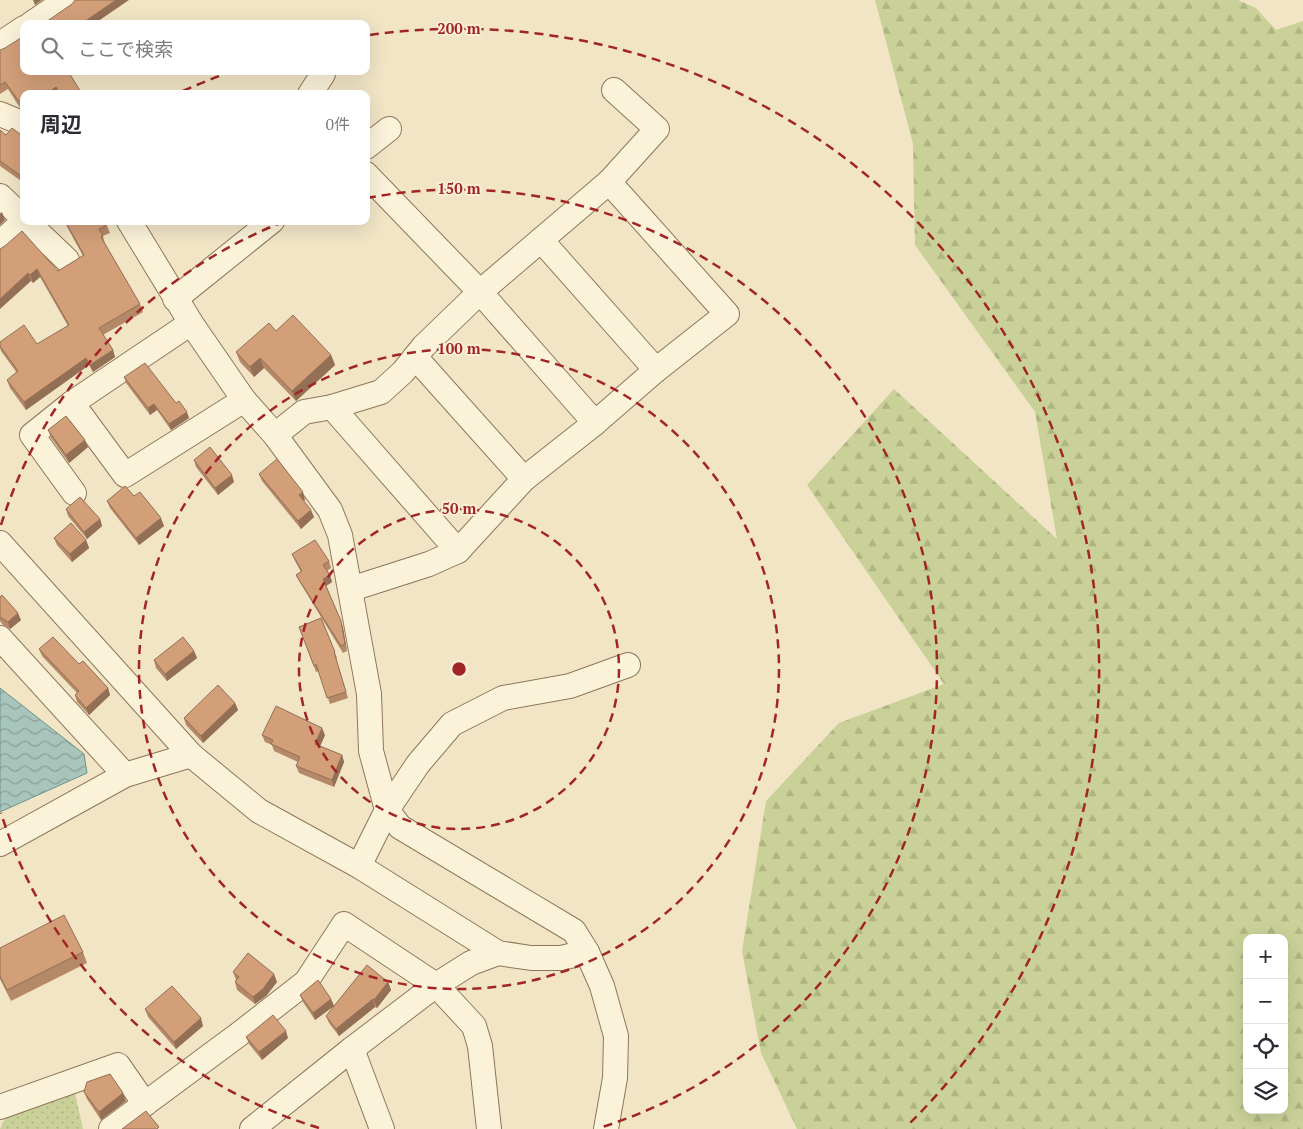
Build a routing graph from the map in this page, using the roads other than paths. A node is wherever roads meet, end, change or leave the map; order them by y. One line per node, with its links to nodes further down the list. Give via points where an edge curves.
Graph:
1 (66, 0): 2 (street)
2 (37, 20)
3 (20, 31): 4 (street)
4 (0, 44)
5 (323, 75): 6 (street)
6 (313, 90)
7 (614, 90): 13 (street, via 658,129)
8 (0, 114): 9 (street)
9 (20, 122)
10 (389, 129): 11 (street)
11 (370, 144)
12 (370, 178): 23 (street)
13 (609, 182): 20 (street); 27 (street, via 727,314)
14 (0, 196): 15 (street)
15 (20, 215)
16 (20, 225): 21 (street)
17 (30, 225): 22 (street)
18 (131, 225): 24 (street)
19 (267, 225): 24 (street)
20 (541, 240): 23 (street); 27 (street)
21 (0, 244)
22 (67, 260)
23 (480, 292): 26 (street); 31 (street)
24 (176, 299): 25 (street)
25 (191, 324): 28 (street); 29 (street)
26 (415, 357): 30 (street, via 381,392); 33 (street)
27 (656, 370): 31 (street)
28 (244, 400): 29 (street, via 125,475); 32 (street)
29 (72, 403): 34 (street, via 32,435)
30 (332, 407): 32 (street, via 304,412); 36 (street)
31 (595, 423): 33 (street)
32 (275, 436): 37 (street, via 330,510 340,535)
33 (524, 479): 36 (street)
34 (74, 493)
35 (0, 543): 40 (street)
36 (458, 551): 37 (street, via 430,564)
37 (351, 588): 42 (street, via 369,694 371,750)
38 (0, 638): 41 (street)
39 (628, 665): 42 (street, via 570,686 503,698 452,724 418,764)
40 (191, 755): 41 (street); 44 (street, via 259,811)
41 (125, 775): 43 (street)
42 (387, 810): 44 (street); 45 (street, via 400,827 574,931)
43 (0, 844)
44 (359, 866): 46 (street)
45 (588, 952): 46 (street, via 561,958); 55 (street, via 602,986 616,1036 615,1078)
46 (498, 953): 47 (street, via 471,963)
47 (436, 985): 48 (street); 49 (street, via 344,924 306,982); 54 (street, via 474,1026 480,1046)
48 (352, 1049): 52 (street); 53 (street)
49 (144, 1104): 50 (street, via 118,1065); 51 (street)
50 (0, 1107)
51 (111, 1129)
52 (252, 1129)
53 (382, 1129)
54 (489, 1129)
55 (606, 1129)

